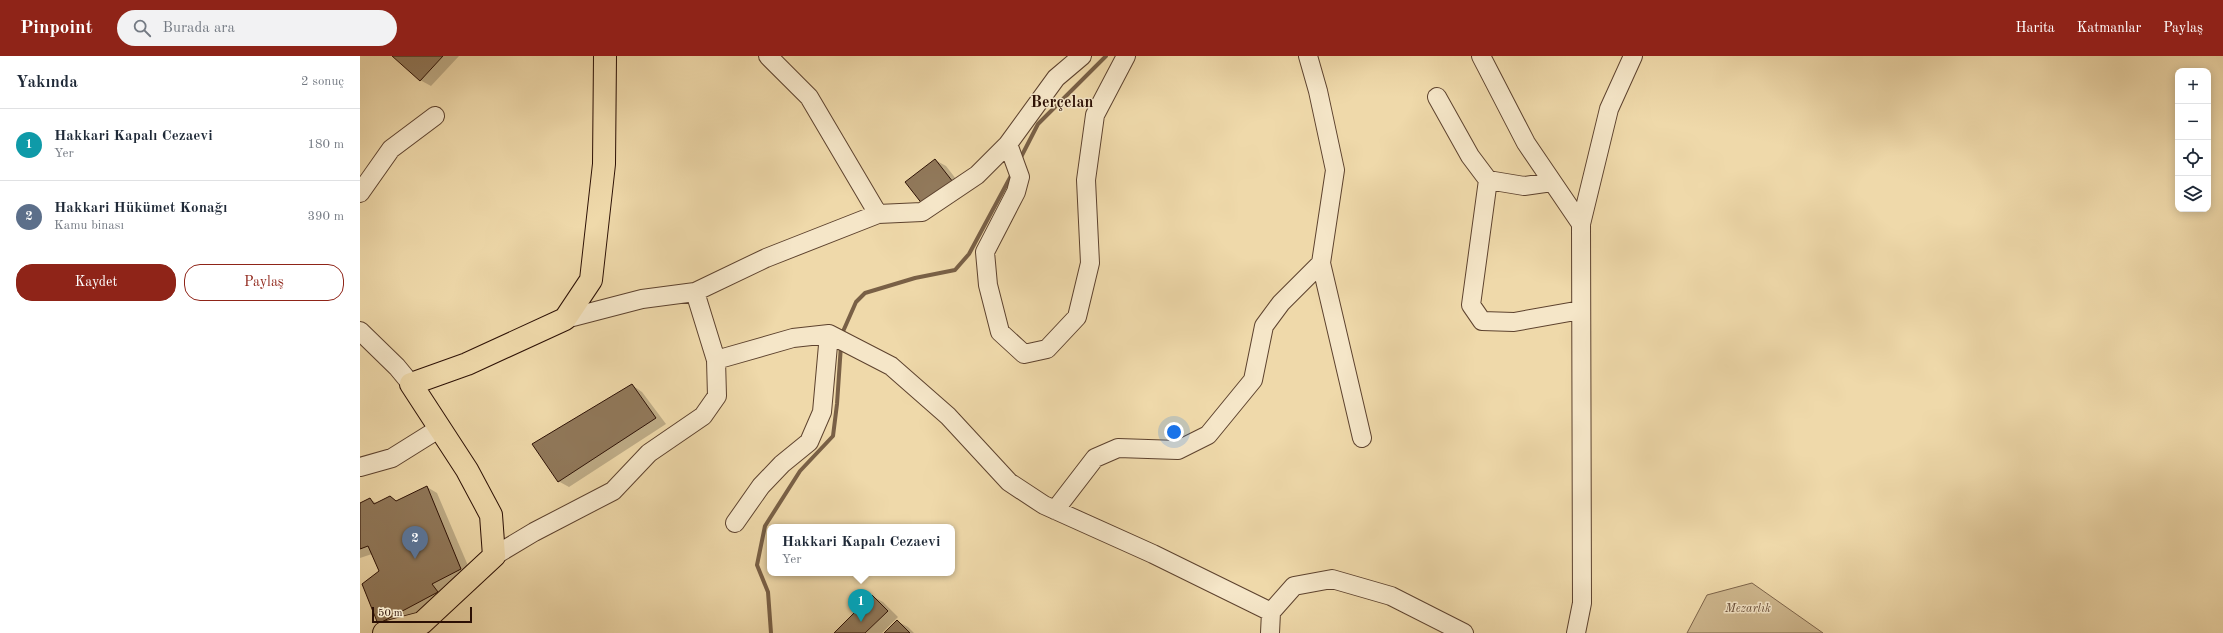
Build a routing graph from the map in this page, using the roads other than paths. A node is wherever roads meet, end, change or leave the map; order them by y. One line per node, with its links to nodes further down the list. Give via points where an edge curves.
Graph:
1 (605, 56): 19 (main road, via 604,164 591,280)
2 (768, 56): 14 (street, via 809,97)
3 (1082, 56): 10 (street, via 1056,78)
4 (1126, 56): 10 (street, via 1095,115 1086,180 1090,263 1077,318 1047,349 1024,354 1000,332 988,285 985,252 1016,192 1020,177)
5 (1308, 56): 16 (street, via 1335,170)
6 (1481, 56): 12 (street, via 1526,143)
7 (1634, 56): 15 (street, via 1609,109)
8 (1437, 97): 11 (street, via 1470,156)
9 (435, 116): 13 (street, via 391,149)
10 (1008, 144): 14 (street, via 977,175 922,212)
11 (1488, 180): 12 (street, via 1524,186); 18 (street, via 1471,305 1482,321 1514,322)
12 (1552, 182): 15 (street)
13 (360, 193)
14 (878, 214): 17 (street, via 766,258)
15 (1581, 224): 18 (street)
16 (1321, 263): 25 (street); 27 (street, via 1281,303 1264,326 1253,380 1208,435 1178,450 1118,448 1095,458)
17 (695, 292): 19 (street, via 642,299); 22 (street)
18 (1581, 310): 34 (street, via 1582,603)
19 (565, 319): 23 (main road, via 466,364)
20 (360, 331): 23 (street)
21 (829, 334): 22 (street, via 793,338); 27 (street, via 891,366 948,416 1009,482); 28 (street, via 822,412 809,442 766,481)
22 (716, 360): 29 (street, via 717,396 703,416 649,453 613,492 534,532)
23 (411, 384): 24 (main road)
24 (440, 428): 26 (street, via 392,458); 29 (main road, via 467,470 490,515)
25 (1362, 438)
26 (360, 467)
27 (1055, 510): 30 (street, via 1153,554)
28 (735, 523)
29 (494, 556): 31 (main road, via 422,623)
30 (1271, 612): 32 (street); 33 (street, via 1294,586 1332,579 1391,596)
31 (384, 633)
32 (1270, 633)
33 (1464, 633)
34 (1576, 633)

